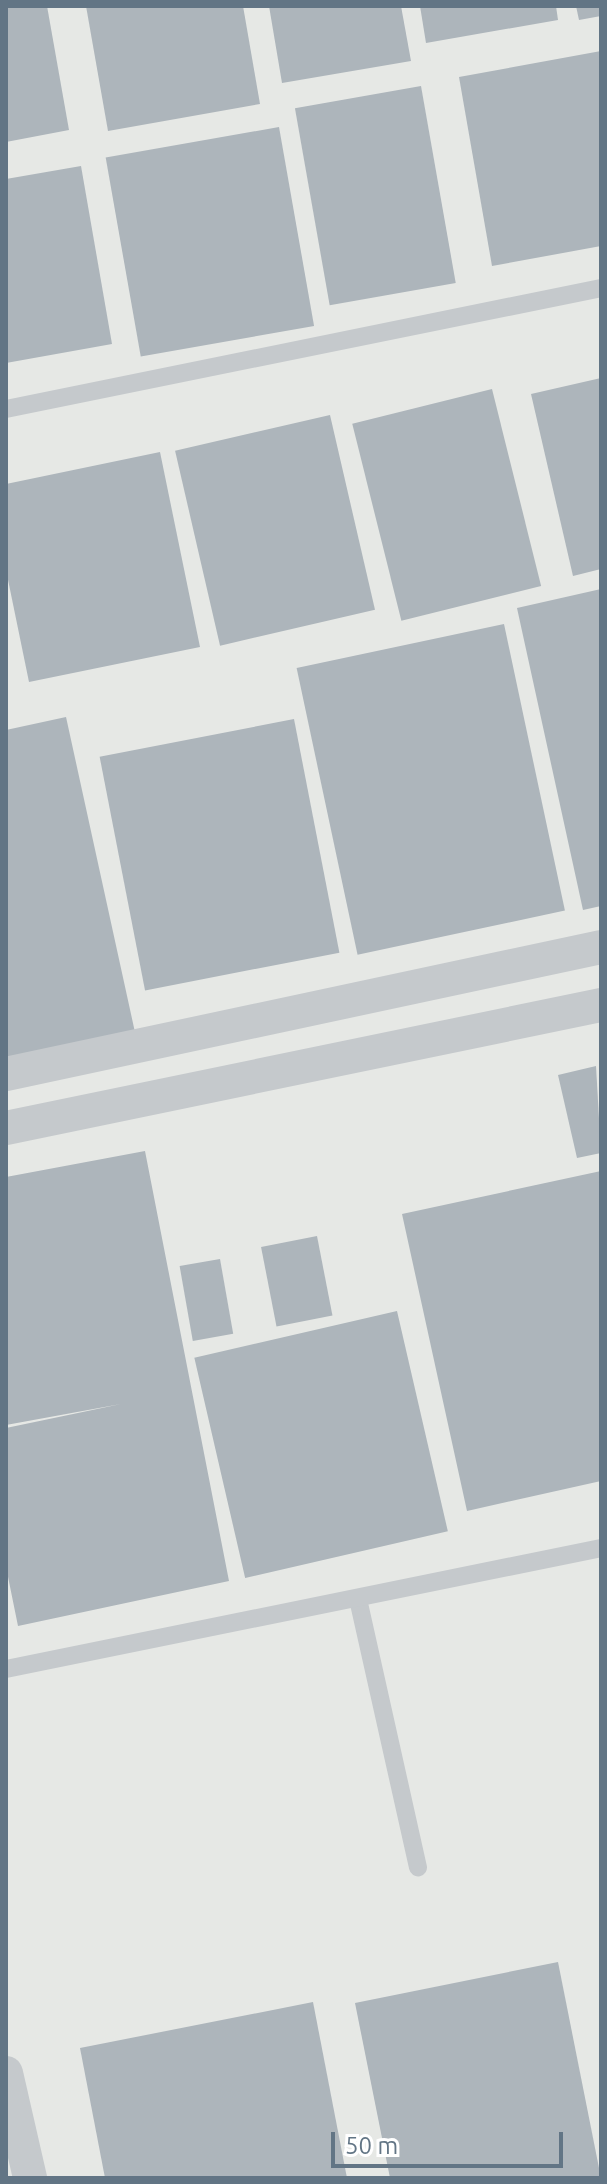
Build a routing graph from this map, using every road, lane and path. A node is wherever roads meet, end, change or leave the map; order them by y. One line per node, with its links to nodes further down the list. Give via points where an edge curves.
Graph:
1 (601, 288): 2 (lane)
2 (6, 409)
3 (601, 947): 5 (street)
4 (601, 1005): 6 (street)
5 (6, 1074)
6 (6, 1128)
7 (601, 1548): 8 (lane)
8 (358, 1599): 9 (lane); 10 (lane)
9 (6, 1669)
10 (418, 1867)
11 (6, 2073): 12 (street)
12 (30, 2178)

